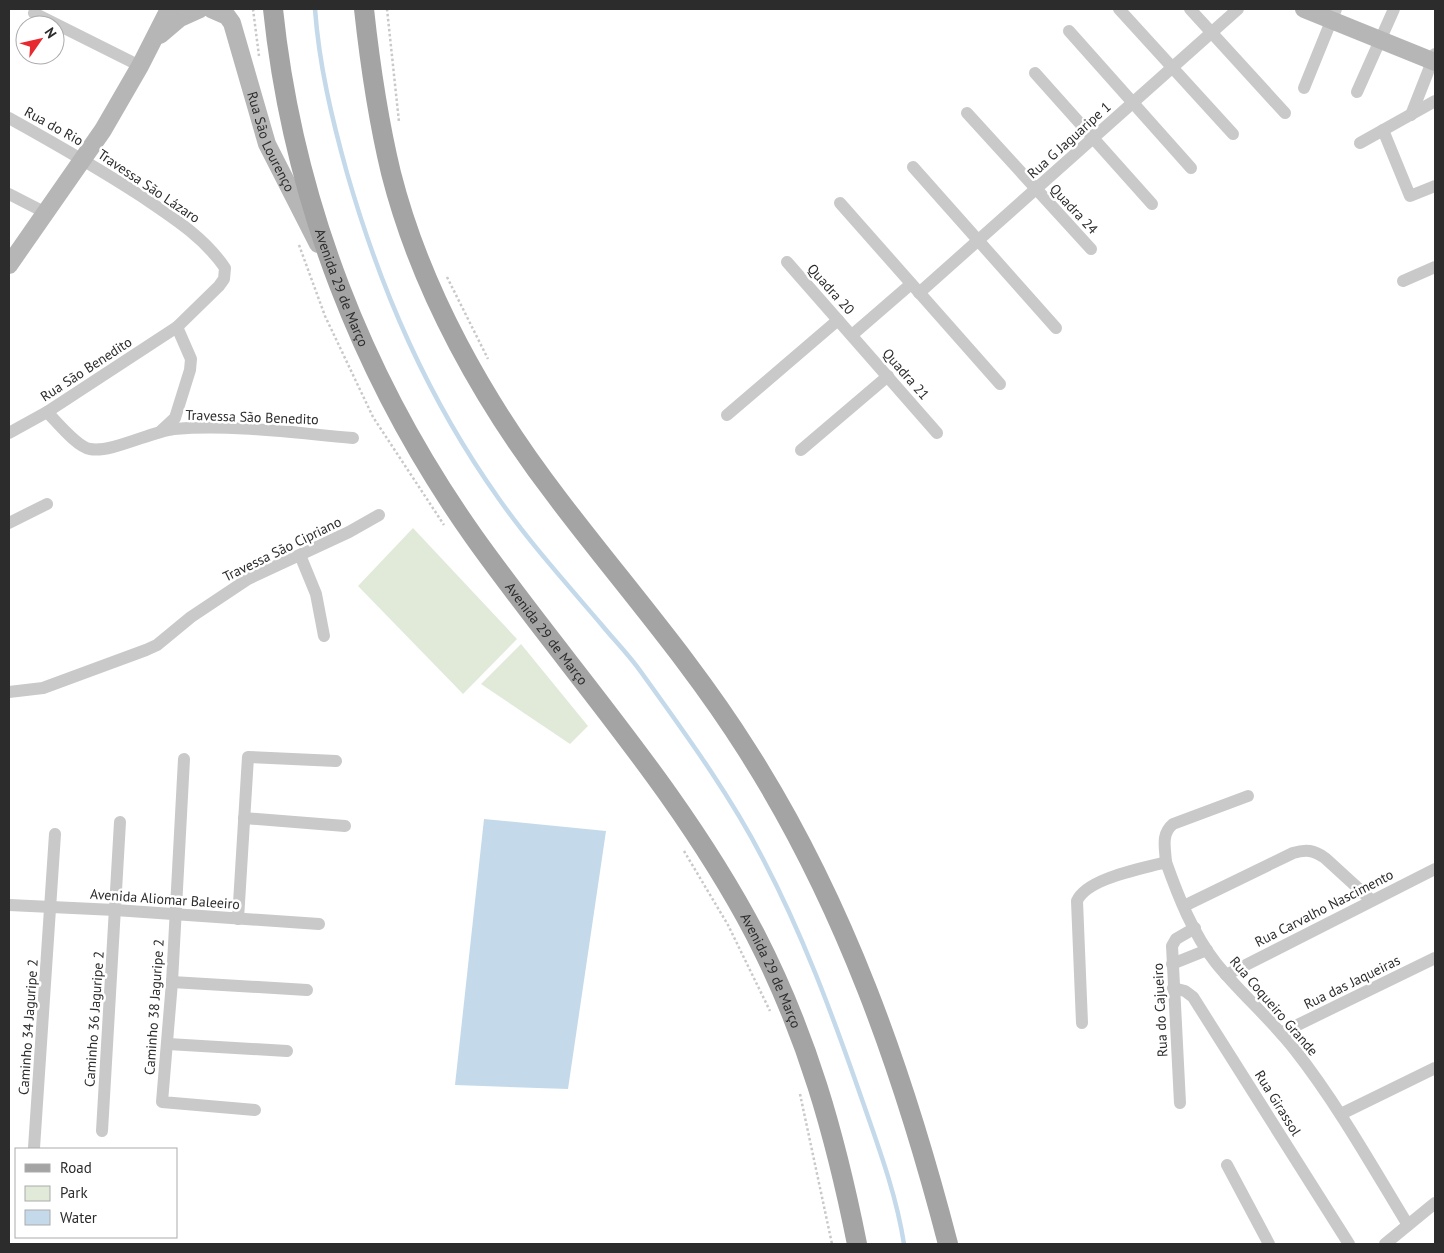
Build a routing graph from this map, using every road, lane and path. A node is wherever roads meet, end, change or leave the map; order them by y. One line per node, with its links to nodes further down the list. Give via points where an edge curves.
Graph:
1 (169, 9): 16 (main road)
2 (200, 9): 16 (main road, via 180,18)
3 (273, 9): 47 (main road, Avenida 29 de Março, via 293,136)
4 (366, 9): 108 (main road, via 374,89 392,177 443,312 479,380 526,455 711,696 747,750 807,853 852,948 878,1016 928,1168)
5 (1119, 9): 19 (street)
6 (1190, 9): 14 (street)
7 (1238, 9): 14 (street, Rua G Jaguaripe 1)
8 (1304, 9): 12 (main road)
9 (1394, 9): 15 (street)
10 (219, 11): 47 (main road, Rua São Lourenço, via 237,34 256,111 273,159)
11 (34, 13): 18 (street)
12 (1334, 14): 15 (main road); 21 (street)
13 (1069, 31): 24 (street)
14 (1211, 32): 19 (street, Rua G Jaguaripe 1); 26 (street)
15 (1381, 41): 17 (main road); 22 (street)
16 (150, 44): 18 (main road)
17 (1434, 59): 27 (street)
18 (140, 66): 33 (main road)
19 (1172, 68): 24 (street, Rua G Jaguaripe 1); 30 (street)
20 (1034, 73): 31 (street)
21 (1304, 88)
22 (1358, 92)
23 (1435, 101): 27 (street)
24 (1133, 103): 31 (street, Rua G Jaguaripe 1); 35 (street)
25 (967, 113): 37 (street, Quadra 24)
26 (1285, 113)
27 (1411, 114): 29 (street)
28 (9, 118): 33 (street, Rua do Rio)
29 (1383, 130): 32 (street); 36 (street, via 1410,196)
30 (1233, 134)
31 (1093, 138): 37 (street, Rua G Jaguaripe 1); 40 (street)
32 (1360, 143)
33 (84, 160): 41 (main road); 51 (street, Travessa São Lázaro, via 180,222 225,268 224,279 219,286)
34 (913, 167): 42 (street)
35 (1191, 168)
36 (1435, 186)
37 (1036, 189): 42 (street, Rua G Jaguaripe 1); 43 (street, Quadra 24)
38 (9, 194): 41 (street)
39 (840, 203): 49 (street)
40 (1152, 204)
41 (46, 213): 45 (main road)
42 (979, 241): 49 (street, Rua G Jaguaripe 1); 52 (street)
43 (1090, 249)
44 (787, 262): 50 (street, Quadra 20)
45 (9, 264)
46 (1435, 267): 48 (street)
47 (335, 277): 107 (main road, Avenida 29 de Março, via 376,373 421,458 474,537 671,796 754,933 795,1020 815,1076 840,1165)
48 (1403, 281)
49 (915, 289): 53 (street, Rua G Jaguaripe 1); 55 (street)
50 (838, 320): 53 (street, Quadra 20); 57 (street)
51 (177, 327): 56 (street, Rua São Benedito); 58 (street, via 191,359 190,370 175,418)
52 (1056, 328)
53 (852, 335): 54 (street, Quadra 21)
54 (888, 376): 60 (street, Quadra 21); 62 (street)
55 (1000, 384)
56 (47, 412): 58 (street, Travessa São Benedito, via 88,449 106,448); 59 (street, Rua São Benedito)
57 (727, 415)
58 (161, 431): 61 (street, Travessa São Benedito, via 206,428)
59 (9, 433)
60 (937, 433)
61 (352, 438)
62 (801, 450)
63 (47, 504): 65 (street)
64 (379, 515): 66 (street, Travessa São Cipriano)
65 (9, 523)
66 (300, 555): 67 (street, via 316,594); 68 (street, Travessa São Cipriano, via 248,579 191,617 157,645 43,688)
67 (324, 636)
68 (9, 692)
69 (184, 758): 83 (street, Caminho 38 Jaguripe 2)
70 (336, 761): 72 (street, via 248,757)
71 (1248, 796): 76 (street, Rua Coqueiro Grande, via 1173,824 1164,836)
72 (244, 818): 74 (street); 84 (street)
73 (120, 822): 82 (street, Caminho 36 Jaguripe 2)
74 (345, 826)
75 (55, 834): 81 (street, Caminho 34 Jaguripe 2)
76 (1166, 862): 80 (street, Rua Coqueiro Grande); 94 (street, via 1097,882 1080,894 1077,901)
77 (1435, 869): 78 (street, Rua Carvalho Nascimento)
78 (1371, 900): 80 (street, via 1325,858 1307,850 1293,853); 90 (street, Rua Carvalho Nascimento)
79 (9, 905): 81 (street, Avenida Aliomar Baleeiro)
80 (1184, 906): 86 (street, Rua Coqueiro Grande)
81 (51, 908): 82 (street, Avenida Aliomar Baleeiro); 103 (street, Caminho 34 Jaguripe 2)
82 (115, 910): 83 (street, Avenida Aliomar Baleeiro); 102 (street, Caminho 36 Jaguripe 2)
83 (176, 914): 84 (street, Avenida Aliomar Baleeiro); 91 (street, Caminho 38 Jaguripe 2)
84 (238, 919): 85 (street, Avenida Aliomar Baleeiro)
85 (319, 924)
86 (1195, 928): 87 (street, Rua Coqueiro Grande); 89 (street, Rua do Cajueiro, via 1176,939 1172,946)
87 (1207, 950): 89 (street); 90 (street, Rua Coqueiro Grande)
88 (1435, 958): 95 (street, Rua das Jaqueiras)
89 (1172, 964): 92 (street, Rua do Cajueiro)
90 (1226, 975): 95 (street, Rua Coqueiro Grande)
91 (172, 982): 93 (street); 96 (street, Caminho 38 Jaguripe 2)
92 (1173, 988): 99 (street, Rua do Cajueiro); 110 (street, Rua Girassol, via 1193,997)
93 (306, 990)
94 (1082, 1023)
95 (1281, 1033): 101 (street, Rua Coqueiro Grande)
96 (168, 1044): 97 (street); 100 (street, Caminho 38 Jaguripe 2, via 162,1102)
97 (287, 1051)
98 (1435, 1068): 101 (street)
99 (1180, 1103)
100 (255, 1110)
101 (1340, 1114): 106 (street, Rua Coqueiro Grande)
102 (102, 1131)
103 (34, 1148)
104 (1226, 1165): 109 (street)
105 (1435, 1203): 106 (street)
106 (1408, 1225): 111 (street)
107 (857, 1244)
108 (948, 1244)
109 (1269, 1244)
110 (1349, 1244)
111 (1385, 1244)

